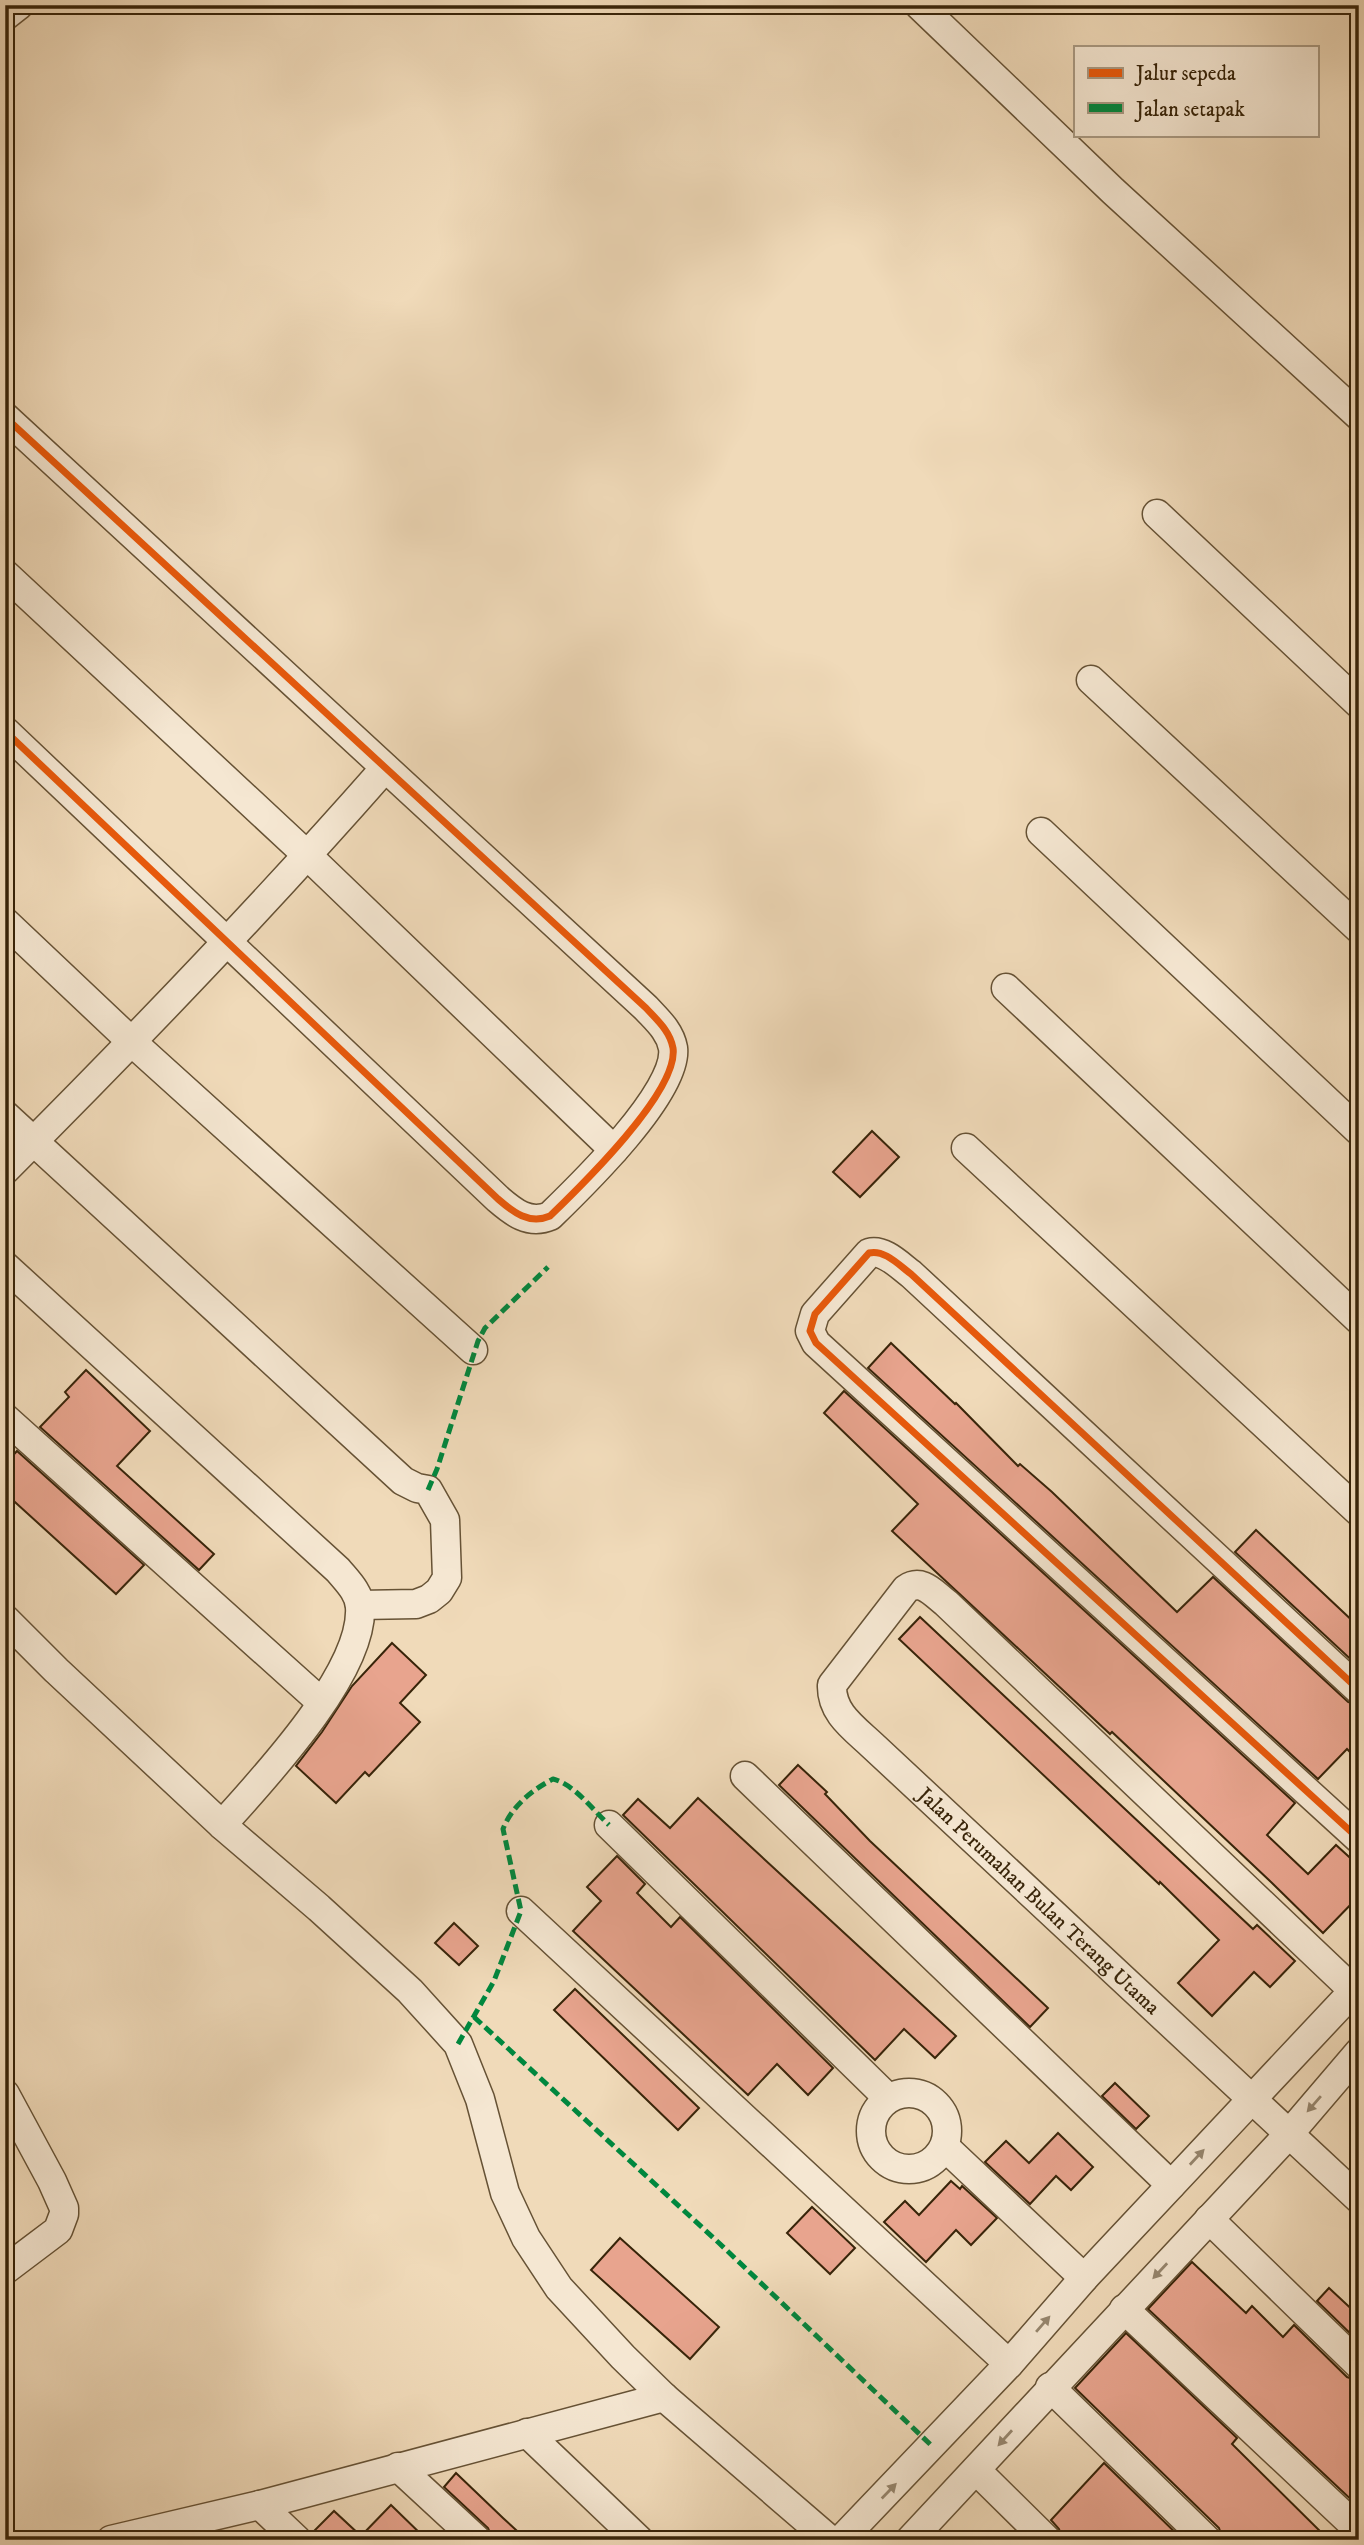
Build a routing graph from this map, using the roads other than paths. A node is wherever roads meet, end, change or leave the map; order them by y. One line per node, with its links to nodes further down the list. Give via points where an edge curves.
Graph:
1 (19, 5): 3 (street)
2 (919, 5): 4 (street, via 1113,191)
3 (5, 16)
4 (1359, 415)
5 (5, 417): 11 (street)
6 (1157, 514): 9 (street)
7 (5, 573): 13 (street)
8 (1091, 680): 15 (street)
9 (1359, 704)
10 (5, 731): 16 (street)
11 (385, 768): 13 (street); 23 (street, via 665,1029 673,1051 667,1076)
12 (1041, 832): 20 (street)
13 (308, 856): 16 (street); 23 (street)
14 (5, 922): 18 (street)
15 (1359, 929)
16 (229, 941): 18 (street); 23 (street, via 519,1215 541,1220 550,1216)
17 (1006, 988): 26 (street)
18 (133, 1043): 21 (street); 27 (street)
19 (5, 1115): 21 (street)
20 (1359, 1131)
21 (33, 1142): 24 (street); 30 (street, via 404,1482 428,1490 446,1520 447,1578 439,1591 416,1604)
22 (966, 1148): 29 (street)
23 (614, 1150)
24 (5, 1170)
25 (5, 1266): 30 (street, via 338,1570)
26 (1359, 1321)
27 (474, 1350)
28 (5, 1418): 33 (street)
29 (1359, 1512)
30 (360, 1605): 33 (street, via 353,1644)
31 (5, 1619): 35 (street)
32 (1359, 1690): 37 (street, via 890,1258 869,1253 815,1314 810,1331 816,1343)
33 (321, 1702): 35 (street)
34 (745, 1776): 46 (street)
35 (222, 1825): 55 (street, via 410,1991 458,2044 480,2099 505,2193 526,2238 559,2288)
36 (608, 1825): 42 (street)
37 (1359, 1839)
38 (521, 1911): 52 (street)
39 (1356, 1988): 43 (street); 43 (street, Jalan Perumahan Bulan Terang Utama, via 946,1603 926,1587 915,1584 906,1589 832,1685 835,1705 843,1717)
40 (1359, 2052): 44 (street, one-way to 44)
41 (5, 2094): 49 (street, via 64,2207 58,2230)
42 (888, 2098): 45 (street, via 907,2092 926,2096 941,2109 948,2127); 45 (street, via 875,2113 871,2133 877,2153 893,2166 913,2169 932,2162)
43 (1251, 2099): 44 (street, Jalan Perumahan Bulan Terang Utama); 46 (street, one-way to 43)
44 (1289, 2133): 47 (street, Jalan Perumahan Bulan Terang Utama); 48 (street)
45 (945, 2147): 50 (street)
46 (1171, 2185): 50 (street)
47 (1359, 2199)
48 (1209, 2219): 51 (street, one-way to 51); 53 (street)
49 (5, 2270)
50 (1084, 2278): 52 (street, one-way to 50)
51 (1124, 2309): 54 (street); 60 (street)
52 (1009, 2364): 66 (street, one-way to 52)
53 (1359, 2365)
54 (1050, 2387): 58 (street, one-way to 58); 69 (street)
55 (664, 2397): 56 (street); 65 (street)
56 (527, 2433): 57 (street); 64 (street)
57 (398, 2467): 59 (street); 63 (street)
58 (976, 2470): 67 (street); 68 (street)
59 (260, 2505): 61 (street); 62 (street)
60 (1359, 2530)
61 (119, 2539)
62 (298, 2540)
63 (477, 2540)
64 (639, 2540)
65 (830, 2540)
66 (841, 2540)
67 (910, 2540)
68 (1047, 2540)
69 (1207, 2540)

